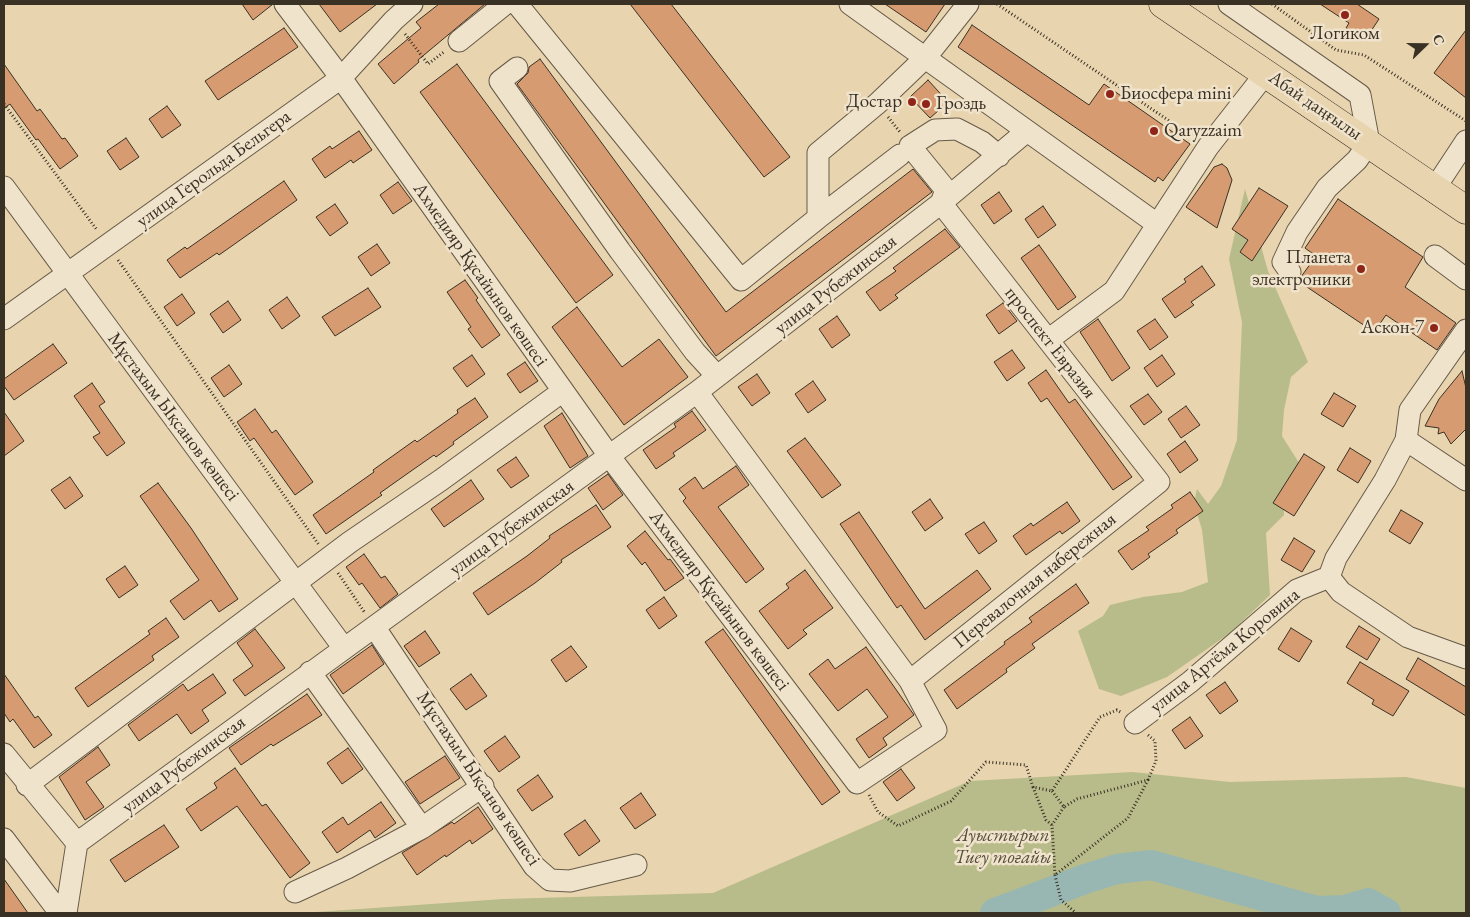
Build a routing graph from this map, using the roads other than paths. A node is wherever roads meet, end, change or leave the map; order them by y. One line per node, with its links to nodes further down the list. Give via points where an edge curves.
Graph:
1 (285, 4): 13 (street, Ахмедияр Құсайынов көшесі)
2 (412, 4): 13 (street, улица Герольда Бельгера)
3 (505, 4): 9 (street)
4 (517, 4): 23 (street, via 740,280)
5 (850, 4): 10 (street)
6 (968, 4): 10 (street)
7 (1163, 4): 12 (main road, Абай даңғылы)
8 (1233, 5): 16 (street, via 1360,95)
9 (459, 41)
10 (926, 57): 14 (street); 23 (street, via 818,153)
11 (517, 68): 32 (street, via 500,81 620,251 695,352)
12 (1266, 73): 16 (main road, Абай даңғылы); 24 (street, via 1208,147)
13 (341, 78): 27 (street, улица Герольда Бельгера); 33 (street, Ахмедияр Құсайынов көшесі)
14 (1027, 131): 18 (street, улица Рубежинская); 24 (street)
15 (1466, 141): 20 (street)
16 (1369, 144): 20 (main road, Абай даңғылы); 26 (street, via 1327,188 1296,232 1283,262)
17 (905, 150): 18 (street, via 935,130 957,129 982,142); 21 (street, via 946,190); 23 (street)
18 (999, 156): 21 (street, улица Рубежинская)
19 (4, 187): 27 (street, Мұстахым Ықсанов көшесі)
20 (1435, 188): 22 (main road, Абай даңғылы)
21 (942, 204): 31 (street, проспект Евразия); 32 (street, улица Рубежинская)
22 (1466, 210)
23 (818, 218)
24 (1157, 224): 31 (street, via 1114,291)
25 (1435, 256): 28 (street)
26 (1290, 272)
27 (66, 275): 29 (street, улица Герольда Бельгера); 40 (street, Мұстахым Ықсанов көшесі)
28 (1466, 279)
29 (4, 319)
30 (1466, 330): 35 (street, via 1410,410)
31 (1048, 340): 38 (street, проспект Евразия)
32 (717, 376): 34 (street, улица Рубежинская)
33 (563, 391): 36 (street, Ахмедияр Құсайынов көшесі); 40 (street)
34 (697, 392): 36 (street, улица Рубежинская); 45 (street)
35 (1406, 440): 37 (street); 39 (street, via 1336,558)
36 (610, 457): 41 (street, улица Рубежинская); 45 (street, Ахмедияр Құсайынов көшесі, via 857,783 936,730)
37 (1466, 480)
38 (1159, 482): 45 (street, Перевалочная набережная)
39 (1329, 577): 43 (street, via 1341,592 1408,638); 46 (street, улица Артёма Коровина, via 1297,590 1190,682)
40 (297, 583): 42 (street, Мұстахым Ықсанов көшесі); 48 (street)
41 (375, 628): 42 (street, улица Рубежинская); 49 (street, Мұстахым Ықсанов көшесі)
42 (343, 648): 44 (street, улица Рубежинская)
43 (1466, 658)
44 (310, 672): 50 (street); 52 (street, улица Рубежинская)
45 (910, 680)
46 (1135, 723)
47 (4, 754): 48 (street)
48 (27, 785): 52 (street)
49 (482, 786): 50 (street); 53 (street, Мұстахым Ықсанов көшесі, via 534,866 550,880 570,881)
50 (422, 828): 54 (street)
51 (4, 839): 55 (street)
52 (77, 843): 56 (street)
53 (636, 865)
54 (295, 892)
55 (60, 913)
56 (66, 913)

